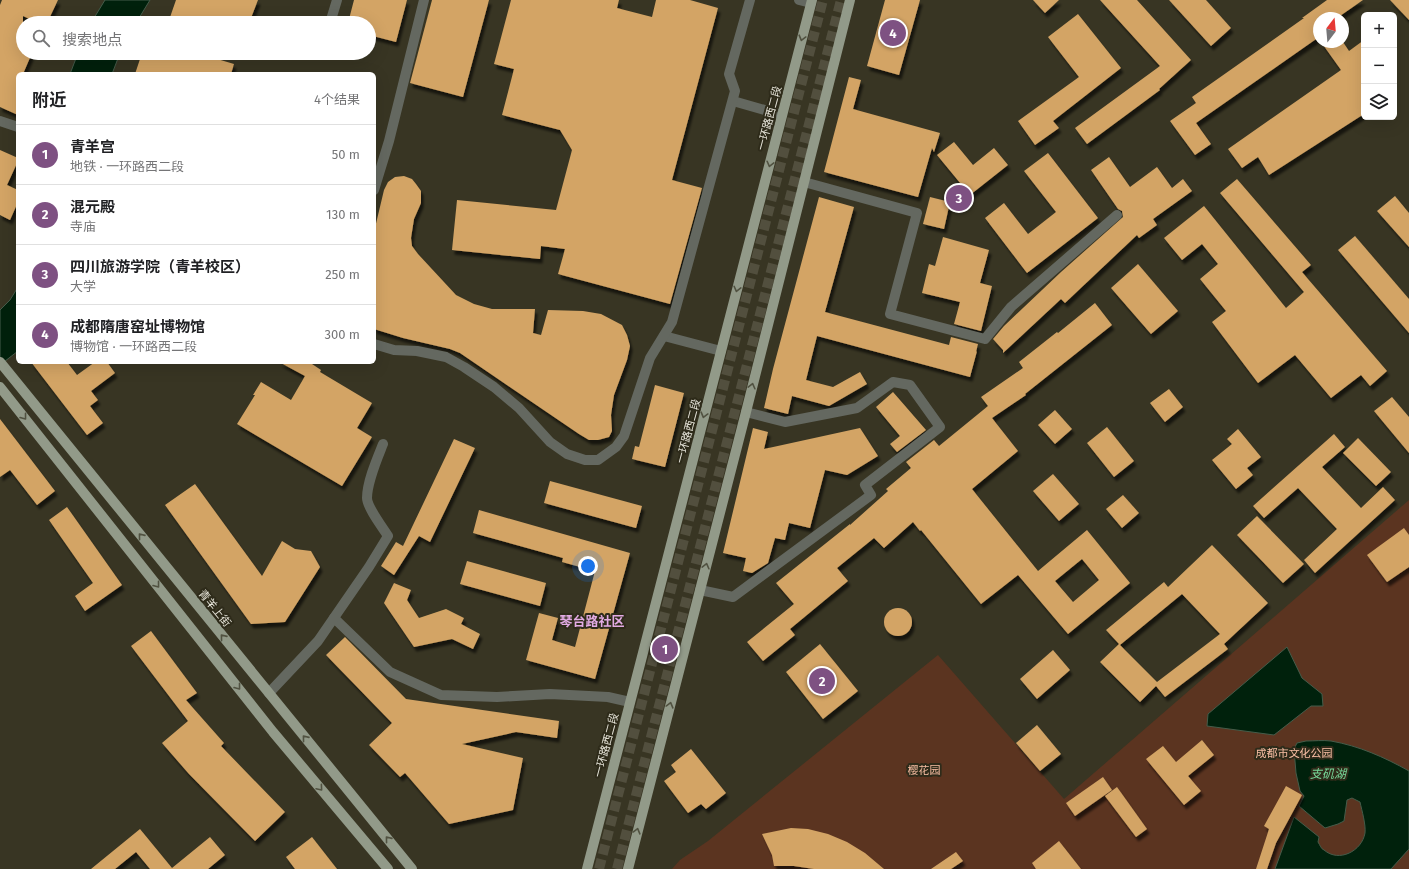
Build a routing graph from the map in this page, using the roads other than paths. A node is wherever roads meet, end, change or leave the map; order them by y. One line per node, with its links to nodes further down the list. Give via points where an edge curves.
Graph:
1 (337, 0): 7 (street)
2 (424, 0): 13 (street)
3 (750, 0): 8 (street, via 728,74 735,91)
4 (799, 0): 6 (street)
5 (850, 0): 12 (main road)
6 (812, 2): 9 (main road, 一环路西二段, one-way to 9)
7 (332, 16)
8 (733, 101): 9 (street); 15 (street, via 694,234 672,322)
9 (782, 115): 17 (main road, 一环路西二段, one-way to 17)
10 (0, 121): 11 (street)
11 (16, 126)
12 (804, 182): 14 (street, via 917,213 890,314 985,339 1011,307); 20 (main road, one-way to 12)
13 (376, 183)
14 (1117, 215)
15 (664, 336): 16 (street, via 650,358 624,436 616,447 598,460 585,460 567,454 550,442 494,387 464,367 446,358); 17 (street)
16 (376, 345)
17 (721, 351): 25 (main road, 一环路西二段, one-way to 25)
18 (0, 362): 24 (main road, 青羊上街, one-way to 18)
19 (0, 387): 26 (main road, one-way to 26, via 268,725)
20 (746, 412): 22 (main road, one-way to 20); 22 (street, via 785,422 857,408 893,382 910,385 940,426 865,485 871,495 733,597)
21 (383, 444): 23 (street, via 371,476 367,499 388,536)
22 (700, 590): 29 (main road, one-way to 22)
23 (334, 618): 24 (street, via 318,641); 25 (street, via 390,672 440,695 497,697 550,694 608,697)
24 (269, 693): 27 (main road, 青羊上街, one-way to 24)
25 (630, 702): 28 (main road, 一环路西二段)
26 (388, 869)
27 (412, 869)
28 (587, 869)
29 (628, 869)

